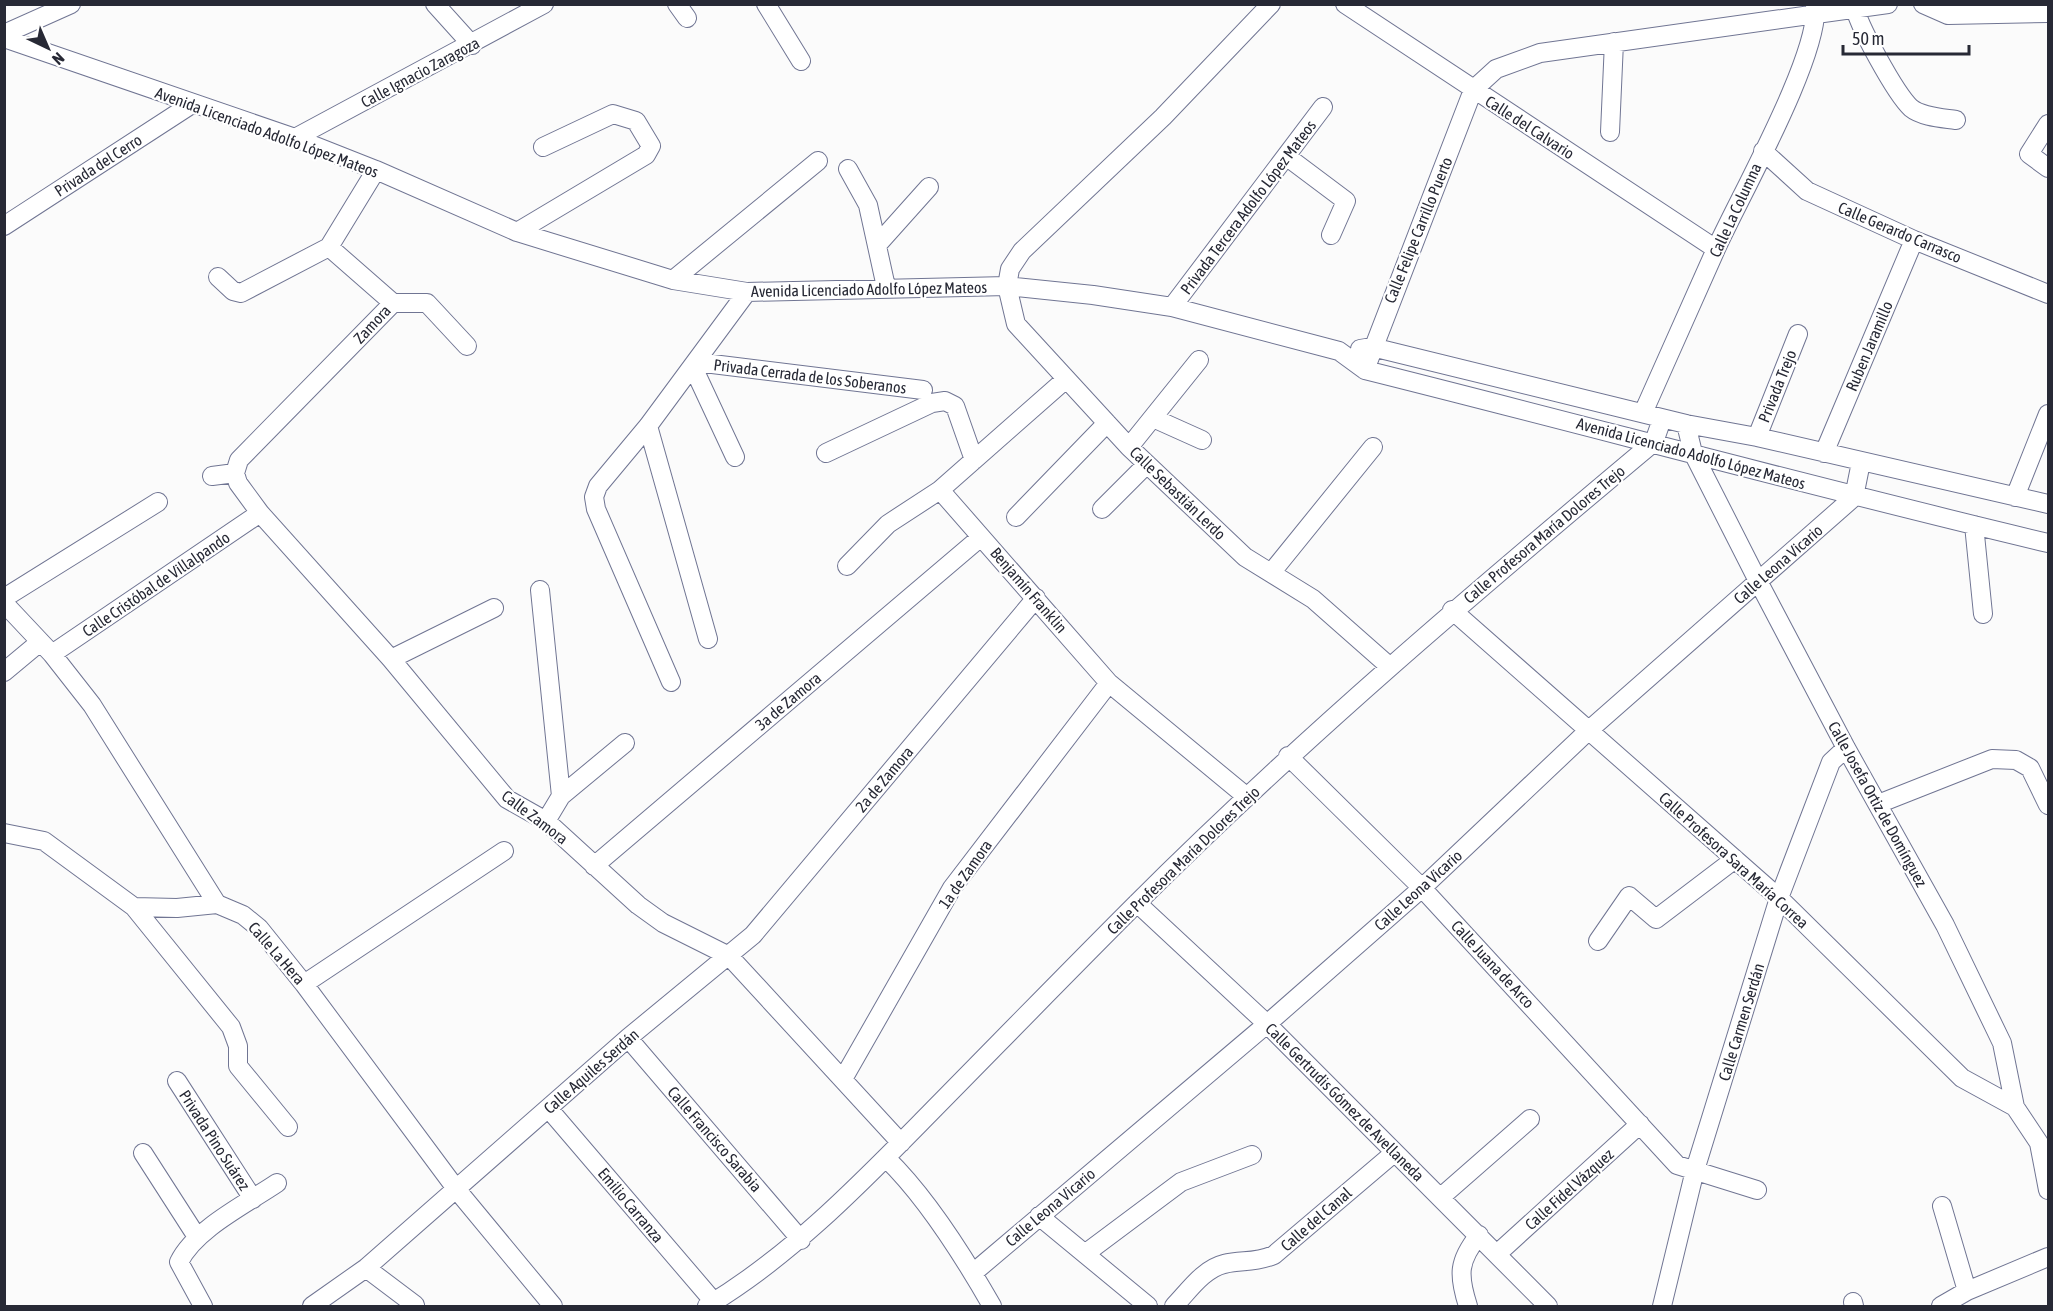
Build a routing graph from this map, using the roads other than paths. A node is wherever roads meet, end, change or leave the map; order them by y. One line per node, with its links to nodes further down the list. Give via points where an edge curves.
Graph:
1 (70, 4): 12 (street)
2 (435, 4): 15 (street)
3 (544, 4): 15 (street, Calle Ignacio Zaragoza)
4 (766, 4): 16 (street)
5 (1271, 4): 41 (street, via 1163,117 1022,251 1010,269)
6 (1345, 4): 17 (street, Calle del Calvario)
7 (1888, 4): 9 (street)
8 (1923, 4): 11 (street, via 1948,15)
9 (1854, 6): 10 (street); 20 (street, via 1888,75 1912,109)
10 (1815, 10): 14 (street); 25 (street, Calle La Columna, via 1808,49)
11 (2049, 13)
12 (4, 34)
13 (4, 38): 18 (street, Avenida Licenciado Adolfo López Mateos)
14 (1614, 42): 17 (street, via 1540,53 1496,69); 22 (street)
15 (472, 45): 23 (street, Calle Ignacio Zaragoza)
16 (801, 61)
17 (1473, 90): 38 (street, Calle del Calvario); 49 (street, Calle Felipe Carrillo Puerto)
18 (192, 104): 23 (street, Avenida Licenciado Adolfo López Mateos); 32 (street, Privada del Cerro)
19 (1323, 107): 26 (street, Privada Tercera Adolfo López Mateos)
20 (1956, 120)
21 (2049, 124): 28 (street, via 2029,154)
22 (1610, 132)
23 (295, 138): 30 (street, Avenida Licenciado Adolfo López Mateos)
24 (543, 147): 33 (street, via 613,114 636,121 651,146 646,155)
25 (1763, 151): 35 (street, Calle Gerardo Carrasco, via 1807,191); 38 (street, Calle La Columna)
26 (1286, 156): 34 (street, via 1346,201); 46 (street, Privada Tercera Adolfo López Mateos)
27 (818, 161): 40 (street)
28 (2049, 168)
29 (848, 169): 36 (street, via 868,206)
30 (376, 170): 33 (street, Avenida Licenciado Adolfo López Mateos); 37 (street)
31 (929, 187): 36 (street)
32 (4, 226)
33 (517, 232): 40 (street, Avenida Licenciado Adolfo López Mateos)
34 (1330, 235)
35 (1914, 240): 44 (street, Calle Gerardo Carrasco); 70 (street, Ruben Jaramillo)
36 (878, 244): 42 (street)
37 (329, 247): 39 (street, via 241,293); 45 (street, Zamora)
38 (1716, 249): 56 (street, Calle La Columna)
39 (218, 277)
40 (673, 280): 43 (street, Avenida Licenciado Adolfo López Mateos)
41 (1007, 286): 42 (street, Avenida Licenciado Adolfo López Mateos); 46 (street, Avenida Licenciado Adolfo López Mateos); 54 (street, Calle Sebastián Lerdo, via 1016,324)
42 (886, 287): 43 (street, Avenida Licenciado Adolfo López Mateos)
43 (747, 292): 52 (street, Privada Cerrada de los Soberanos)
44 (2049, 294)
45 (393, 303): 48 (street, via 427,303); 75 (street, Zamora, via 239,460)
46 (1172, 307): 50 (street, Avenida Licenciado Adolfo López Mateos)
47 (1798, 334): 63 (street, Privada Trejo)
48 (467, 346)
49 (1372, 347): 50 (street, Avenida Licenciado Adolfo López Mateos); 53 (street, Calle Felipe Carrillo Puerto); 56 (street, Avenida Licenciado Adolfo López Mateos)
50 (1339, 351): 53 (street, Avenida Licenciado Adolfo López Mateos)
51 (1200, 360): 58 (street)
52 (694, 365): 55 (street, Privada Cerrada de los Soberanos); 62 (street, Privada Cerrada de los Soberanos); 71 (street)
53 (1365, 370): 65 (street, Avenida Licenciado Adolfo López Mateos)
54 (1066, 379): 60 (street, Calle Sebastián Lerdo); 72 (street)
55 (923, 390)
56 (1643, 413): 59 (street, Avenida Licenciado Adolfo López Mateos)
57 (2049, 414): 79 (street)
58 (1153, 418): 64 (street); 66 (street)
59 (1662, 419): 61 (street, Avenida Licenciado Adolfo López Mateos); 65 (street)
60 (1107, 423): 66 (street, Calle Sebastián Lerdo); 84 (street)
61 (1686, 424): 63 (street, Avenida Licenciado Adolfo López Mateos); 69 (street, Calle Josefa Ortiz de Domínguez)
62 (648, 426): 98 (street); 103 (street, Privada Cerrada de los Soberanos, via 598,486 594,497)
63 (1757, 438): 70 (street, Avenida Licenciado Adolfo López Mateos)
64 (1202, 440)
65 (1654, 442): 69 (street, Avenida Licenciado Adolfo López Mateos); 96 (street, Calle Profesora María Dolores Trejo)
66 (1129, 447): 74 (street, Calle Sebastián Lerdo)
67 (1373, 447): 89 (street)
68 (826, 453): 72 (street, via 945,401 955,406)
69 (1694, 453): 78 (street, Avenida Licenciado Adolfo López Mateos); 90 (street, Calle Josefa Ortiz de Domínguez)
70 (1824, 453): 73 (street, Avenida Licenciado Adolfo López Mateos)
71 (735, 457)
72 (974, 460): 77 (street)
73 (1861, 462): 78 (street); 79 (street, Avenida Licenciado Adolfo López Mateos)
74 (1147, 464): 82 (street); 89 (street, Calle Sebastián Lerdo, via 1245,557)
75 (235, 473): 76 (street); 83 (street, Calle Zamora)
76 (212, 476)
77 (940, 490): 86 (street, Benjamín Franklin); 88 (street, via 888,524)
78 (1854, 497): 85 (street, Avenida Licenciado Adolfo López Mateos); 90 (street, Calle Leona Vicario)
79 (2015, 497): 81 (street, Avenida Licenciado Adolfo López Mateos)
80 (158, 502): 92 (street)
81 (2049, 504)
82 (1102, 509)
83 (260, 513): 99 (street, Calle Cristóbal de Villalpando); 100 (street, Calle Zamora)
84 (1016, 517)
85 (1974, 525): 87 (street, Avenida Licenciado Adolfo López Mateos); 97 (street)
86 (981, 537): 93 (street, Benjamín Franklin); 117 (street, 3a de Zamora)
87 (2049, 543)
88 (847, 566)
89 (1271, 573): 101 (street, Calle Sebastián Lerdo, via 1313,599)
90 (1758, 581): 105 (street, Calle Leona Vicario); 107 (street, Calle Josefa Ortiz de Domínguez)
91 (540, 590): 109 (street)
92 (4, 598)
93 (1036, 598): 104 (street, Benjamín Franklin); 124 (street, 2a de Zamora, via 753,934)
94 (4, 603): 99 (street)
95 (494, 608): 100 (street)
96 (1452, 610): 101 (street, Calle Profesora María Dolores Trejo); 105 (street, Calle Profesora Sara María Correa)
97 (1983, 614)
98 (708, 639)
99 (46, 648): 102 (street, Calle Cristóbal de Villalpando); 121 (street, via 92,705)
100 (392, 659): 113 (street, Calle Zamora, via 507,799)
101 (1389, 666): 108 (street, Calle Profesora María Dolores Trejo)
102 (4, 672)
103 (671, 682)
104 (1109, 683): 110 (street, Benjamín Franklin); 128 (street, 1a de Zamora, via 952,888)
105 (1588, 731): 116 (street, Calle Profesora Sara María Correa); 118 (street, Calle Leona Vicario)
106 (625, 743): 109 (street)
107 (1845, 748): 111 (street, Calle Josefa Ortiz de Domínguez); 119 (street, Calle Carmen Serdán, via 1832,762)
108 (1288, 756): 110 (street, Calle Profesora María Dolores Trejo); 118 (street, Calle Juana de Arco)
109 (561, 796): 113 (street)
110 (1248, 797): 120 (street, Calle Profesora María Dolores Trejo)
111 (1878, 804): 112 (street, via 1992,759 2016,760 2030,768); 130 (street, Calle Josefa Ortiz de Domínguez, via 1945,926 2002,1043)
112 (2049, 805)
113 (546, 821): 117 (street, Calle Zamora)
114 (4, 833): 122 (street, via 44,841)
115 (504, 851): 125 (street)
116 (1735, 859): 119 (street, Calle Profesora Sara María Correa); 123 (street, via 1656,919 1629,896)
117 (594, 866): 124 (street, Calle Zamora, via 663,923)
118 (1422, 888): 126 (street, Calle Leona Vicario); 133 (street, Calle Juana de Arco)
119 (1779, 898): 130 (street, Calle Profesora Sara María Correa, via 1962,1078); 141 (street, Calle Carmen Serdán)
120 (1137, 903): 126 (street, Calle Gertrudis Gómez de Avellaneda); 136 (street, Calle Profesora María Dolores Trejo)
121 (217, 904): 122 (street); 125 (street, Calle La Hera, via 243,915 259,928)
122 (134, 907): 134 (street, via 231,1027 238,1046 238,1066)
123 (1598, 941)
124 (729, 956): 127 (street, Calle Aquiles Serdán); 128 (street, Calle Zamora)
125 (304, 984): 143 (street, Calle La Hera)
126 (1267, 1024): 138 (street, Calle Gertrudis Gómez de Avellaneda); 149 (street, Calle Leona Vicario)
127 (628, 1038): 131 (street, Calle Aquiles Serdán); 152 (street, Calle Francisco Sarabia)
128 (843, 1079): 136 (street, Calle Zamora)
129 (177, 1082): 147 (street, Privada Pino Suárez)
130 (2015, 1107): 135 (street, Calle Josefa Ortiz de Domínguez)
131 (548, 1108): 143 (street, Calle Aquiles Serdán); 159 (street, Emilio Carranza)
132 (1530, 1119): 146 (street)
133 (1640, 1124): 141 (street, Calle Juana de Arco, via 1677,1165); 154 (street, Calle Fidel Vázquez)
134 (288, 1126)
135 (2044, 1141): 145 (street, Calle Josefa Ortiz de Domínguez)
136 (901, 1143): 140 (street, Calle Profesora María Dolores Trejo)
137 (143, 1153): 151 (street)
138 (1394, 1153): 146 (street, Calle Gertrudis Gómez de Avellaneda); 166 (street, Calle del Canal, via 1274,1256 1258,1262 1225,1263 1210,1270)
139 (1252, 1155): 153 (street, via 1181,1182)
140 (887, 1159): 152 (street, Calle Profesora María Dolores Trejo); 157 (street, via 903,1175)
141 (1695, 1170): 144 (street, Calle Juana de Arco); 169 (street, Calle Carmen Serdán)
142 (277, 1183): 147 (street, Privada Pino Suárez)
143 (457, 1190): 156 (street, Calle Aquiles Serdán); 163 (street, Calle La Hera)
144 (1757, 1190)
145 (2049, 1190)
146 (1441, 1197): 150 (street, Calle Gertrudis Gómez de Avellaneda)
147 (253, 1199): 151 (street, Privada Pino Suárez)
148 (1942, 1206): 158 (street)
149 (1039, 1216): 153 (street); 157 (street, Calle Leona Vicario)
150 (1479, 1235): 154 (street, Calle Gertrudis Gómez de Avellaneda); 167 (street, via 1465,1253 1460,1280)
151 (197, 1237): 161 (street, Privada Pino Suárez, via 179,1262)
152 (801, 1240): 159 (street, Calle Profesora María Dolores Trejo)
153 (1086, 1253): 165 (street)
154 (1497, 1254): 168 (street, Calle Gertrudis Gómez de Avellaneda)
155 (2049, 1257): 158 (street)
156 (366, 1268): 160 (street); 162 (street, Calle Aquiles Serdán)
157 (973, 1273): 164 (street)
158 (1967, 1291): 170 (street)
159 (710, 1304)
160 (415, 1305)
161 (203, 1306)
162 (312, 1306)
163 (553, 1306)
164 (992, 1306)
165 (1148, 1306)
166 (1174, 1306)
167 (1468, 1306)
168 (1548, 1306)
169 (1662, 1306)
170 (1941, 1306)

